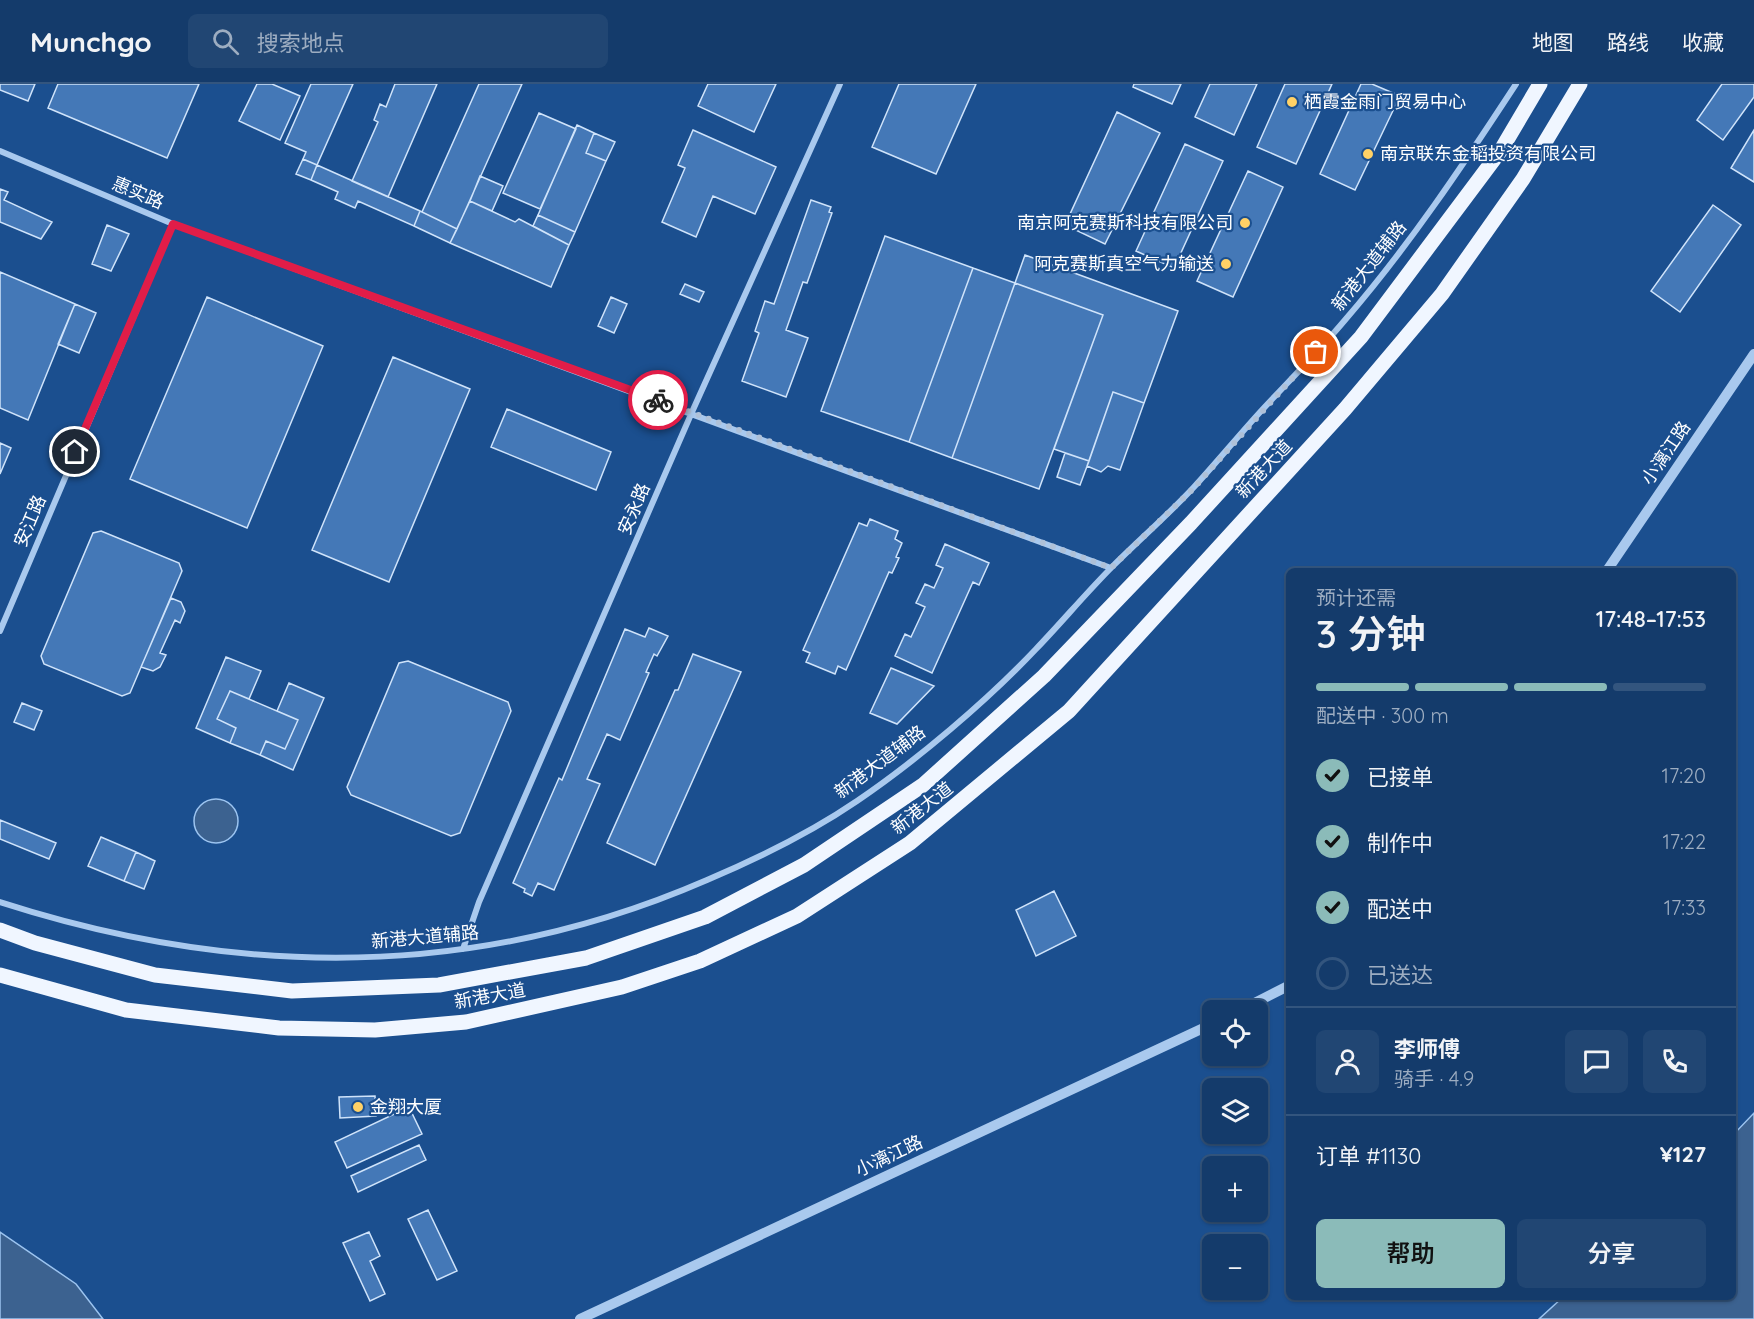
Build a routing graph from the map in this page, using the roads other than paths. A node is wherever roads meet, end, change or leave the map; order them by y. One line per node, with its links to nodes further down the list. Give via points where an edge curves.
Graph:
1 (840, 84): 8 (street, 安永路)
2 (1516, 84): 9 (street, 新港大道辅路, via 1409,241 1346,320 1192,490)
3 (1540, 84): 13 (main road, 新港大道, via 1501,150 1361,337 1191,523 1044,676 923,785 804,866 705,917 586,958 439,985 292,991 155,975)
4 (1580, 84): 15 (main road, 新港大道, via 1523,179 1442,294 1345,409 1069,711 910,843 796,916 700,962 622,987 466,1022 375,1030 279,1028 126,1010)
5 (0, 151): 6 (street, 惠实路)
6 (173, 224): 8 (street, 惠实路); 11 (street, 安江路)
7 (1754, 354): 10 (street, 小漓江路)
8 (692, 412): 9 (street, 惠实路); 14 (street, 安永路, via 479,903)
9 (1111, 568): 14 (street, 新港大道辅路, via 1033,653 949,729 857,801 768,854 671,896 582,927)
10 (1609, 568)
11 (0, 631)
12 (0, 902): 14 (street, 新港大道辅路, via 138,939 216,952 321,959 422,955)
13 (0, 930)
14 (463, 949)
15 (0, 975)
16 (1286, 987): 17 (street)
17 (1261, 1000)
18 (1202, 1029): 19 (street, 小漓江路)
19 (580, 1319)

